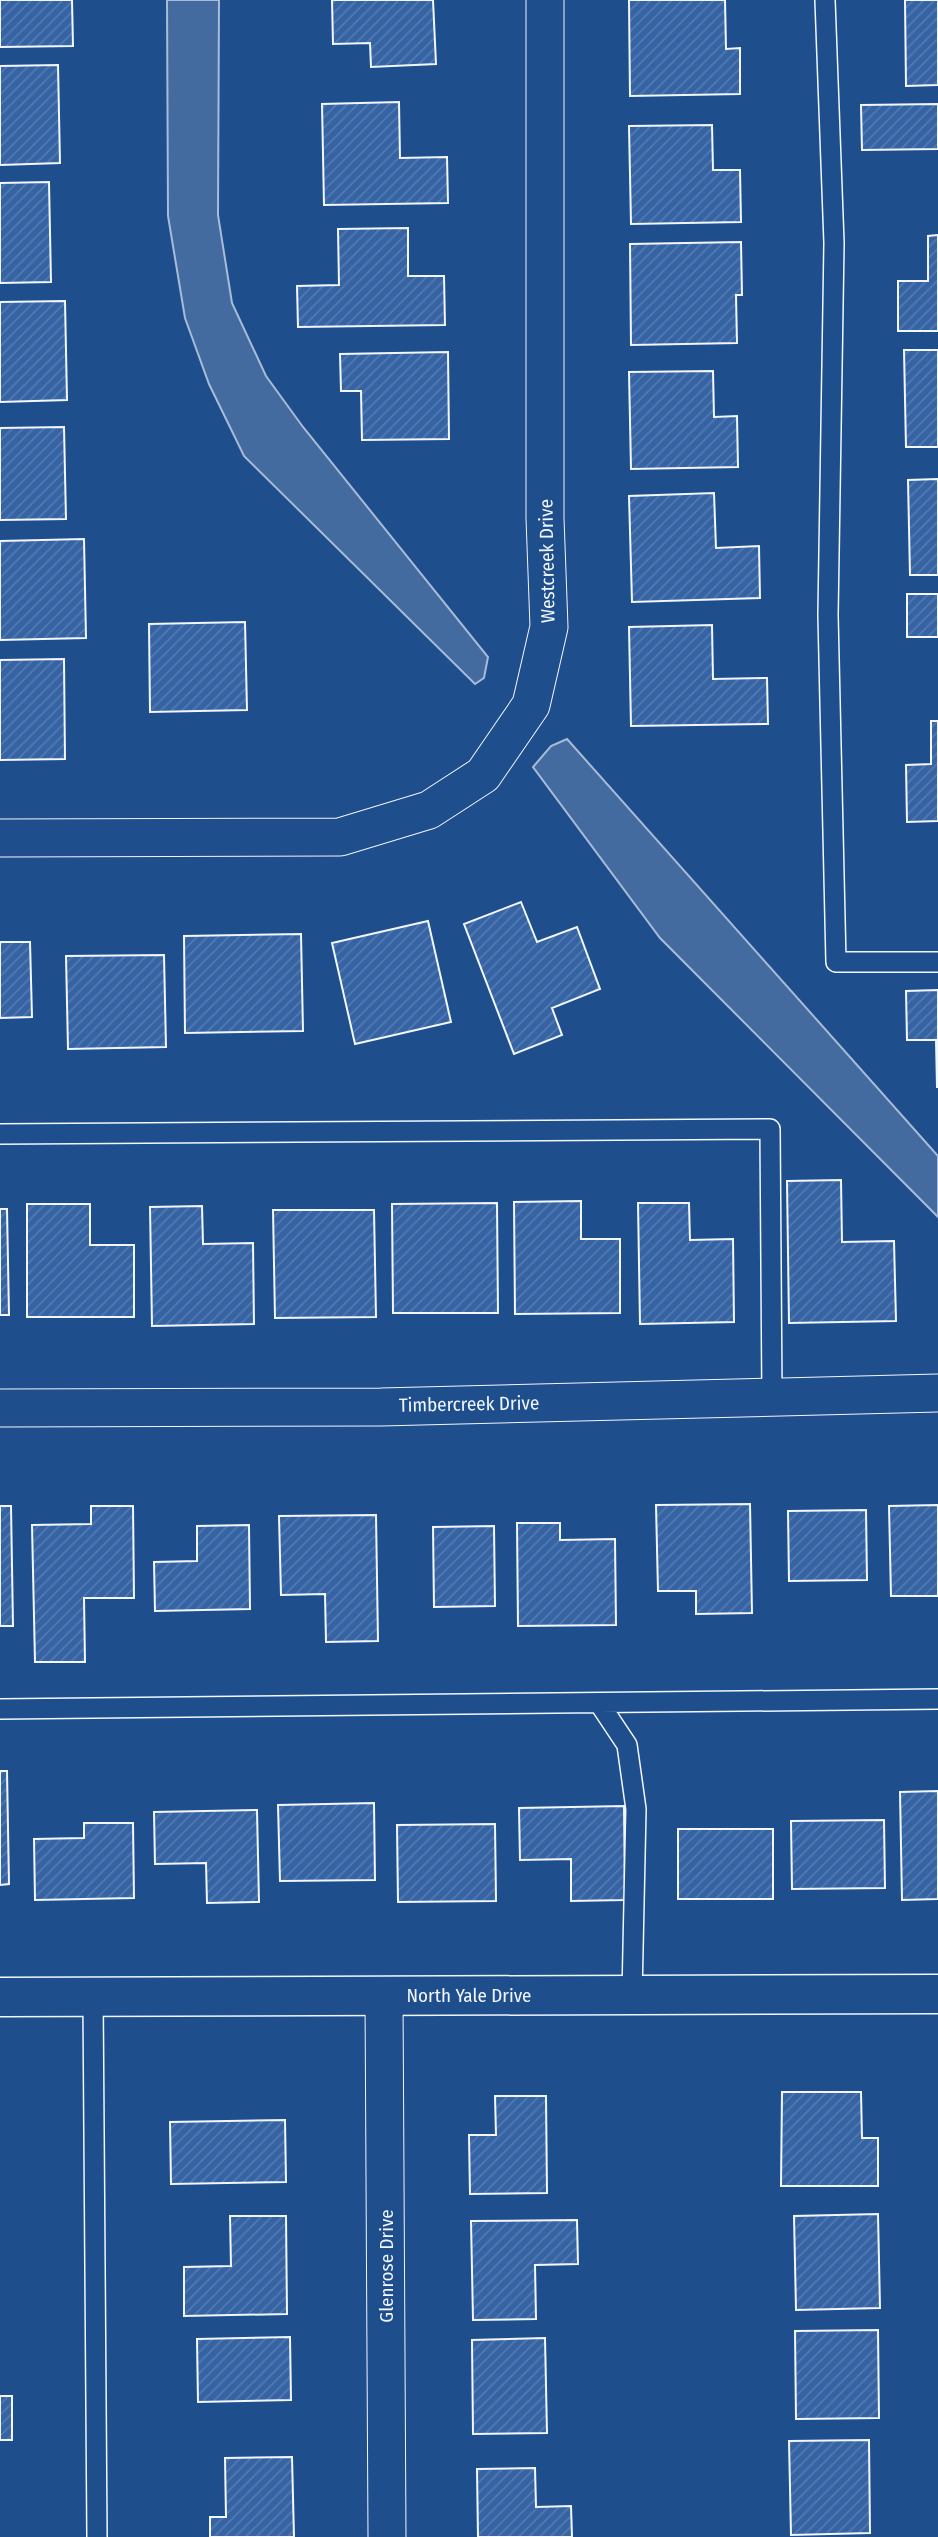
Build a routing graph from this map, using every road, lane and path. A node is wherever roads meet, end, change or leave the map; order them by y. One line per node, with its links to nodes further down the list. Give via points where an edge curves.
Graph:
1 (545, 0): 3 (street, Westcreek Drive, via 549,627 531,705 483,775 429,810 340,837)
2 (825, 0): 4 (lane, via 834,243 828,615 836,962)
3 (0, 838)
4 (938, 962)
5 (0, 1134): 7 (lane, via 770,1129)
6 (938, 1393): 7 (street, Timbercreek Drive)
7 (772, 1397): 8 (street, Timbercreek Drive, via 381,1407)
8 (0, 1408)
9 (938, 1699): 10 (lane)
10 (599, 1703): 11 (lane); 13 (lane, via 626,1745 636,1809)
11 (0, 1709)
12 (938, 1994): 13 (street, North Yale Drive)
13 (632, 1995): 14 (street, North Yale Drive)
14 (384, 1996): 16 (street, North Yale Drive); 18 (street, Glenrose Drive)
15 (0, 1997): 16 (street, North Yale Drive)
16 (93, 1997): 17 (lane)
17 (97, 2537)
18 (387, 2537)

